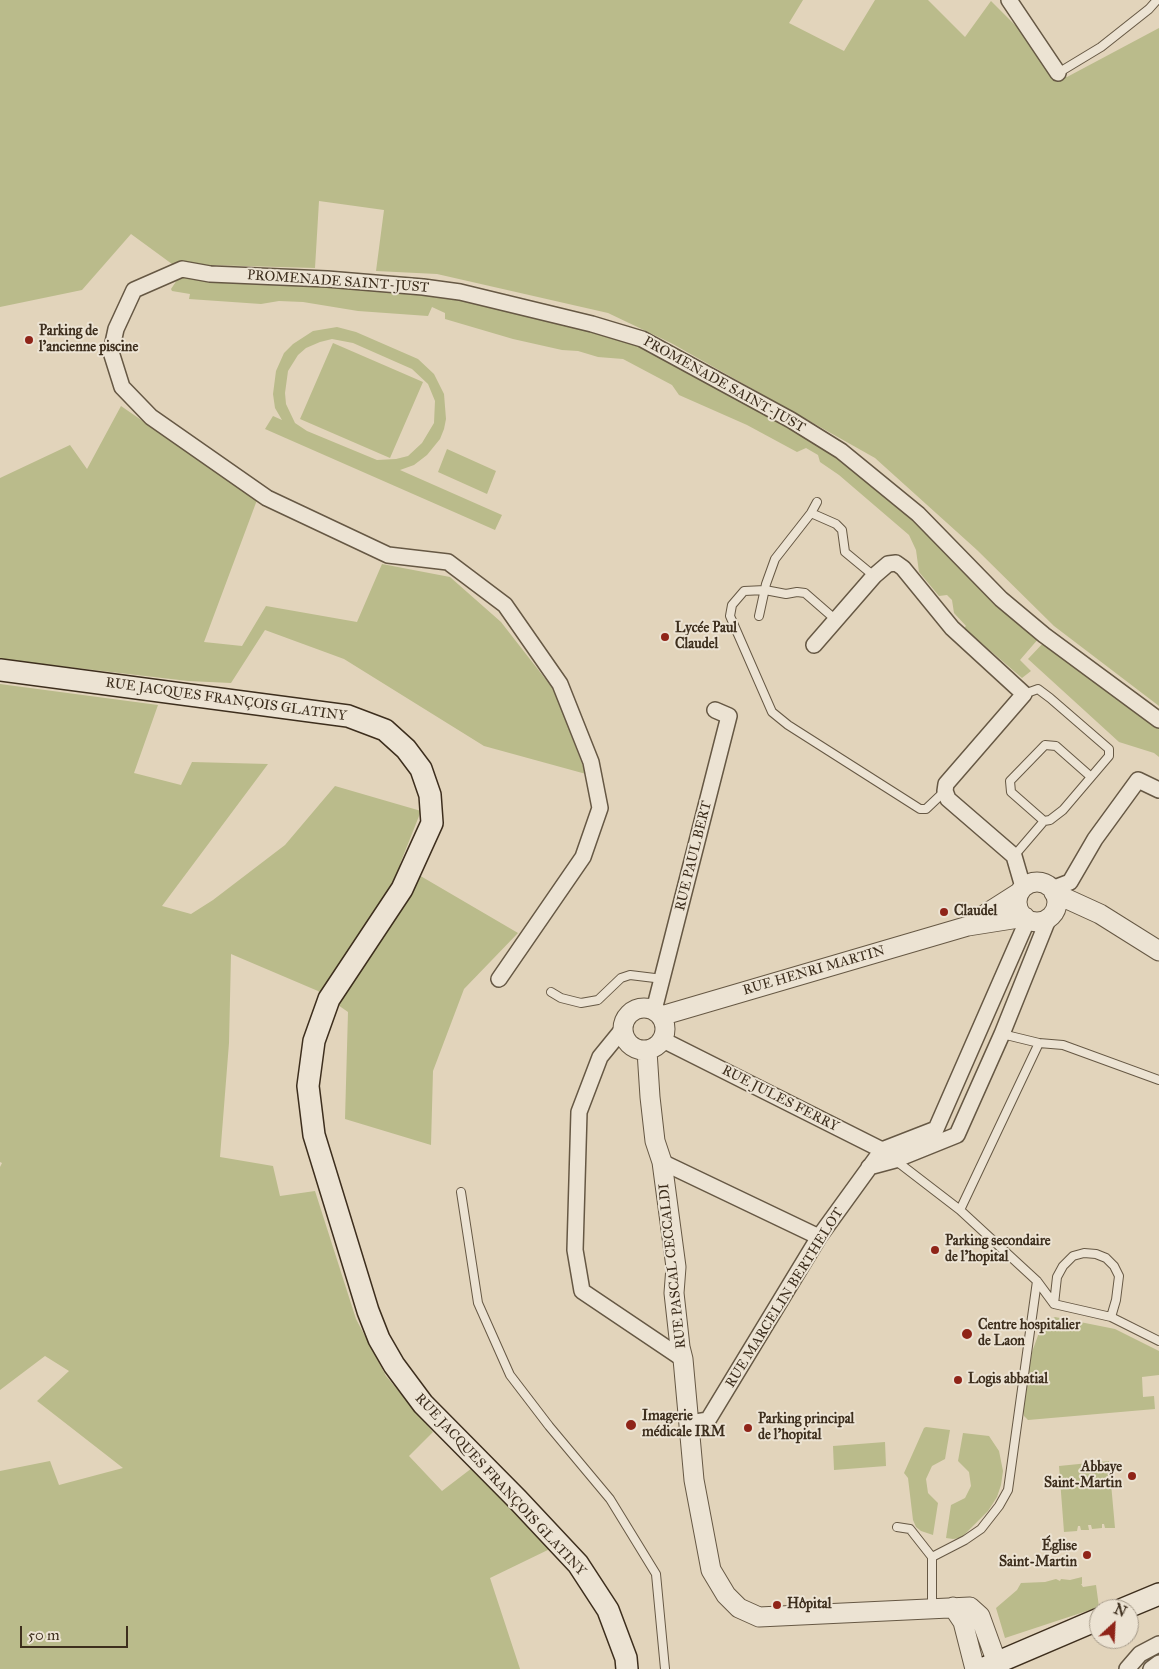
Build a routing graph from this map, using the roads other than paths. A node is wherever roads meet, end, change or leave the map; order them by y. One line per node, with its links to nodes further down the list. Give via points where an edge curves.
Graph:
1 (1009, 0): 3 (street)
2 (1156, 0): 3 (lane, via 1101,47)
3 (1058, 73)
4 (817, 502): 5 (lane)
5 (812, 513): 6 (lane, via 842,530 846,552); 7 (lane, via 776,559)
6 (874, 576): 9 (street); 12 (street, via 888,564 896,562 952,628)
7 (765, 590): 8 (lane); 9 (lane, via 805,594); 17 (lane, via 744,591 732,605 730,616 772,712 920,809 926,809)
8 (759, 616)
9 (836, 620): 10 (street)
10 (814, 645)
11 (0, 670): 60 (main road, RUE JACQUES FRANÇOIS GLATINY, via 348,716 385,730 421,769 430,795 432,823 402,888 330,999 314,1041 308,1086 314,1134 368,1311 394,1365 423,1404 578,1564 608,1610)
12 (1024, 694): 15 (lane, via 1038,689 1109,749 1109,756); 17 (street, via 946,784)
13 (716, 710): 28 (street, RUE PAUL BERT, via 729,716)
14 (1159, 720): 27 (street, PROMENADE SAINT-JUST, via 1001,599 918,514 841,451 642,339 460,292 423,287 210,274 182,269 134,290 116,329 111,352 122,387 150,417 267,498 388,555 448,562 504,605 560,684 591,762 600,808 583,857)
15 (1090, 776): 18 (lane, via 1063,810); 18 (lane, via 1056,746 1045,745 1010,781 1011,792)
16 (1159, 790): 21 (street, via 1138,780 1095,839 1070,882)
17 (945, 791): 19 (street, via 948,799)
18 (1044, 822): 19 (lane)
19 (1014, 856): 20 (street)
20 (1022, 890): 21 (street, via 1028,884 1041,883); 24 (street, via 1018,908); 25 (street, RUE HENRI MARTIN)
21 (1053, 891): 22 (street); 23 (street, via 1056,904)
22 (1100, 914): 23 (street); 26 (street)
23 (1051, 916): 24 (street, via 1039,921); 33 (street)
24 (1026, 918): 25 (street, RUE HENRI MARTIN); 31 (street)
25 (968, 926): 30 (street, RUE HENRI MARTIN)
26 (1159, 951)
27 (499, 979)
28 (663, 979): 29 (lane, via 630,975 621,978 598,1000 581,1003); 30 (street, RUE PAUL BERT)
29 (551, 992)
30 (657, 1013): 32 (street, via 646,1008 632,1011); 34 (street, via 666,1028)
31 (982, 1025): 33 (street); 38 (street, via 936,1129)
32 (622, 1030): 36 (street, via 628,1044); 49 (street, via 600,1057 579,1112 575,1250 580,1283 582,1291)
33 (1002, 1034): 35 (lane); 39 (street, via 957,1135)
34 (663, 1040): 36 (street); 38 (street, RUE JULES FERRY)
35 (1039, 1043): 37 (lane, via 1063,1045); 43 (lane)
36 (647, 1051): 40 (street, RUE PASCAL CECCALDI, via 654,1132)
37 (1159, 1080)
38 (882, 1150): 39 (street, RUE JULES FERRY); 41 (street, RUE MARCELIN BERTHELOT)
39 (895, 1160): 41 (street); 43 (lane)
40 (662, 1162): 44 (street); 49 (street, RUE PASCAL CECCALDI, via 676,1267 674,1293)
41 (870, 1167): 44 (street, RUE MARCELIN BERTHELOT)
42 (461, 1192): 61 (lane, via 478,1303 510,1375 610,1498 656,1574)
43 (960, 1210): 45 (lane)
44 (819, 1237): 50 (street, RUE MARCELIN BERTHELOT, via 708,1420)
45 (1037, 1280): 46 (lane); 52 (lane, via 1008,1490 981,1529)
46 (1054, 1304): 47 (lane); 47 (lane, via 1057,1277 1063,1266 1073,1256 1096,1254 1106,1258 1120,1276)
47 (1111, 1317): 48 (lane)
48 (1159, 1340)
49 (683, 1359): 50 (street, RUE PASCAL CECCALDI)
50 (690, 1423): 55 (street, via 694,1480 711,1570 738,1608 759,1617)
51 (897, 1527): 52 (lane, via 910,1529)
52 (932, 1557): 55 (lane)
53 (1159, 1594): 54 (main road)
54 (1139, 1602)
55 (932, 1608): 59 (street, via 965,1604 980,1616)
56 (1089, 1623): 59 (main road)
57 (1159, 1644): 62 (street, via 1140,1654)
58 (1159, 1663): 63 (street)
59 (988, 1667)
60 (628, 1669)
61 (664, 1669)
62 (1128, 1669)
63 (1151, 1669)

